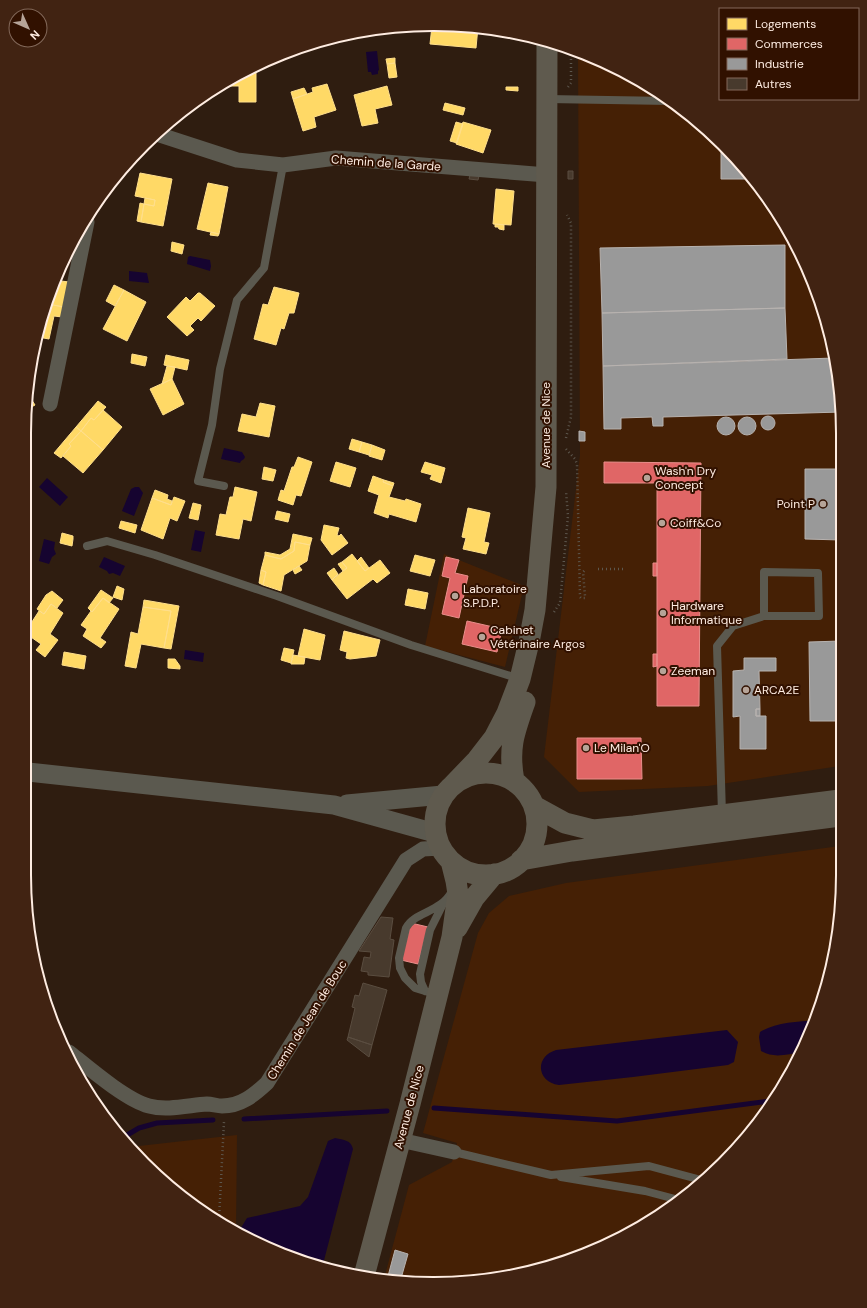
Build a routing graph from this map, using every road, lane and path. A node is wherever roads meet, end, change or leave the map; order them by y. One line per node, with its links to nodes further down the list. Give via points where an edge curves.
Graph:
1 (548, 48): 4 (main road, Avenue de Nice)
2 (558, 51): 4 (main road, Avenue de Nice)
3 (569, 55): 4 (path)
4 (559, 94): 5 (lane); 8 (main road, Avenue de Nice); 18 (main road, Avenue de Nice, via 559,456 541,632)
5 (659, 100)
6 (163, 136): 7 (street, Chemin de la Garde, via 237,160)
7 (283, 165): 8 (street, Chemin de la Garde, via 336,158); 12 (lane, via 264,268 237,300 220,369 212,425 198,481)
8 (547, 175): 18 (main road, Avenue de Nice, via 546,486 535,610)
9 (85, 232): 10 (street)
10 (50, 404)
11 (564, 448): 16 (path, via 577,464 581,598 585,598)
12 (224, 486)
13 (87, 546): 18 (lane, via 107,541 155,555 411,645)
14 (598, 569): 15 (path)
15 (624, 569)
16 (586, 570)
17 (764, 616): 17 (lane, via 819,616 818,573 764,572); 25 (lane, via 733,626 717,646)
18 (525, 680): 20 (main road, Avenue de Nice, via 527,695 511,747); 21 (main road, Avenue de Nice, via 494,738)
19 (31, 772): 23 (street)
20 (514, 781): 21 (main road, via 494,773 472,774); 24 (main road, via 526,792)
21 (448, 790): 23 (street); 27 (main road, via 436,813)
22 (836, 801): 25 (main road)
23 (334, 805): 27 (street)
24 (534, 806): 25 (main road, via 565,823 593,830); 28 (main road, via 537,821 535,835 530,849)
25 (722, 815)
26 (836, 817): 28 (main road)
27 (442, 847): 29 (main road, via 464,870 478,874); 30 (main road, Avenue de Nice); 35 (street, Chemin de Jean de Bouc, via 423,849 406,860 267,1083 252,1097 235,1105)
28 (521, 860): 29 (main road, via 508,869)
29 (494, 874): 32 (main road, Avenue de Nice, via 474,898)
30 (456, 881): 31 (lane, via 451,894); 32 (main road, Avenue de Nice, via 458,894)
31 (443, 903): 33 (lane, via 430,930 420,974 421,982); 33 (lane, via 408,923 399,958 405,978 415,988)
32 (452, 937): 33 (main road, Avenue de Nice)
33 (431, 993): 36 (main road, Avenue de Nice, via 409,1109)
34 (75, 1056): 35 (street, Chemin de Jean de Bouc, via 128,1097 150,1106)
35 (225, 1106): 41 (path)
36 (400, 1140): 37 (street); 42 (main road, Avenue de Nice)
37 (454, 1152): 38 (lane)
38 (551, 1175): 39 (lane, via 649,1166); 40 (lane)
39 (697, 1179)
40 (673, 1198)
41 (218, 1214)
42 (365, 1271)

